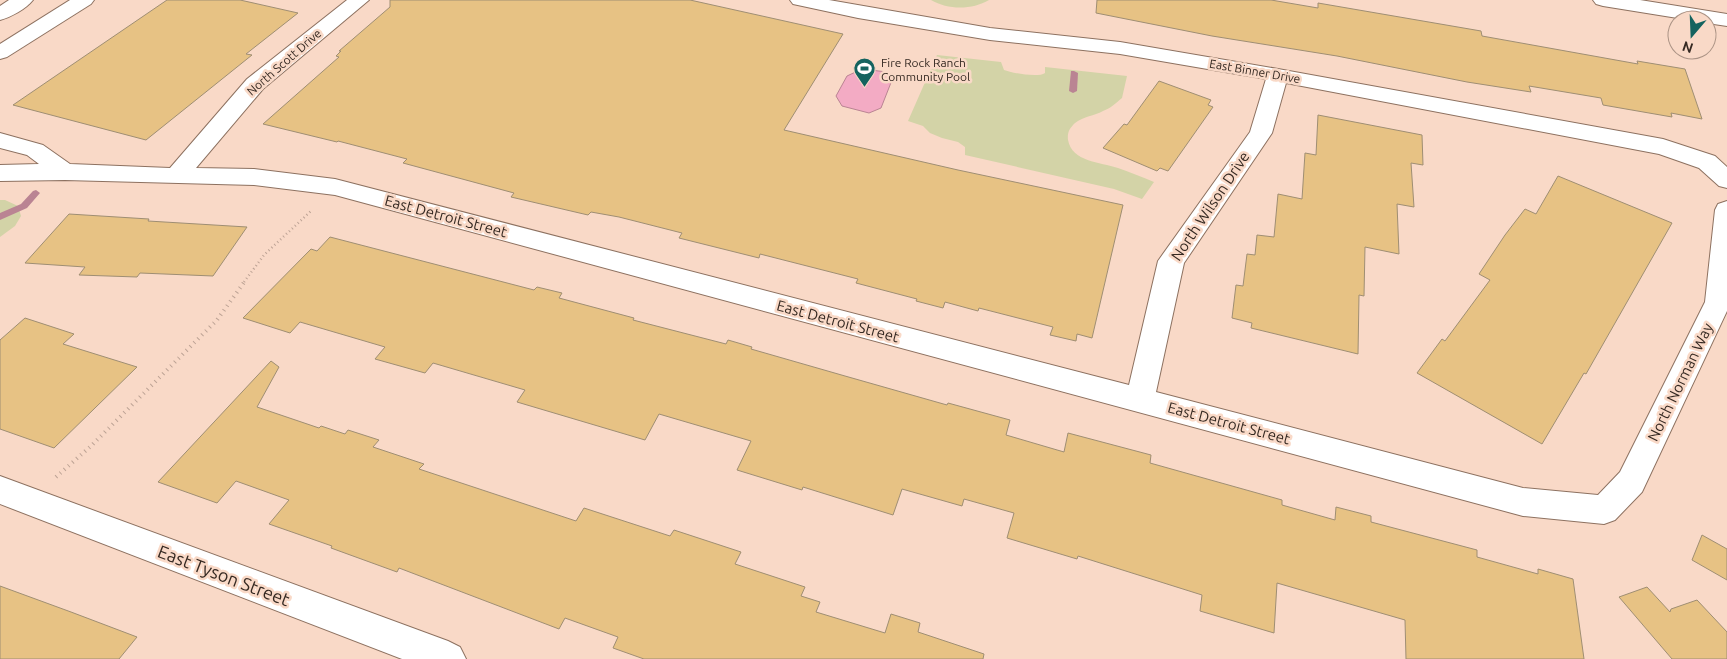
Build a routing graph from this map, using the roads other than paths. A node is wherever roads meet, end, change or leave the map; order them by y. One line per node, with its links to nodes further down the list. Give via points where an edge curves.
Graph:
1 (23, 0): 7 (street)
2 (84, 0): 9 (street)
3 (359, 0): 14 (street, North Scott Drive, via 255,84)
4 (800, 0): 6 (street, East Binner Drive)
5 (1603, 0): 8 (street)
6 (861, 6): 10 (street, East Binner Drive, via 990,34 1120,48)
7 (0, 14)
8 (1727, 20)
9 (0, 53)
10 (1278, 75): 15 (street, East Binner Drive, via 1662,147 1707,162); 17 (street, North Wilson Drive, via 1260,132 1171,261)
11 (0, 140): 12 (street, via 36,150)
12 (65, 172): 13 (street, East Detroit Street); 14 (street, East Detroit Street)
13 (0, 174)
14 (176, 176): 17 (street, East Detroit Street, via 254,177 335,187)
15 (1727, 180)
16 (1727, 210): 19 (street, North Norman Way, via 1718,302 1632,482)
17 (1140, 400): 19 (street, East Detroit Street, via 1523,502)
18 (15, 496): 20 (street, East Tyson Street)
19 (1604, 510)
20 (448, 659)

